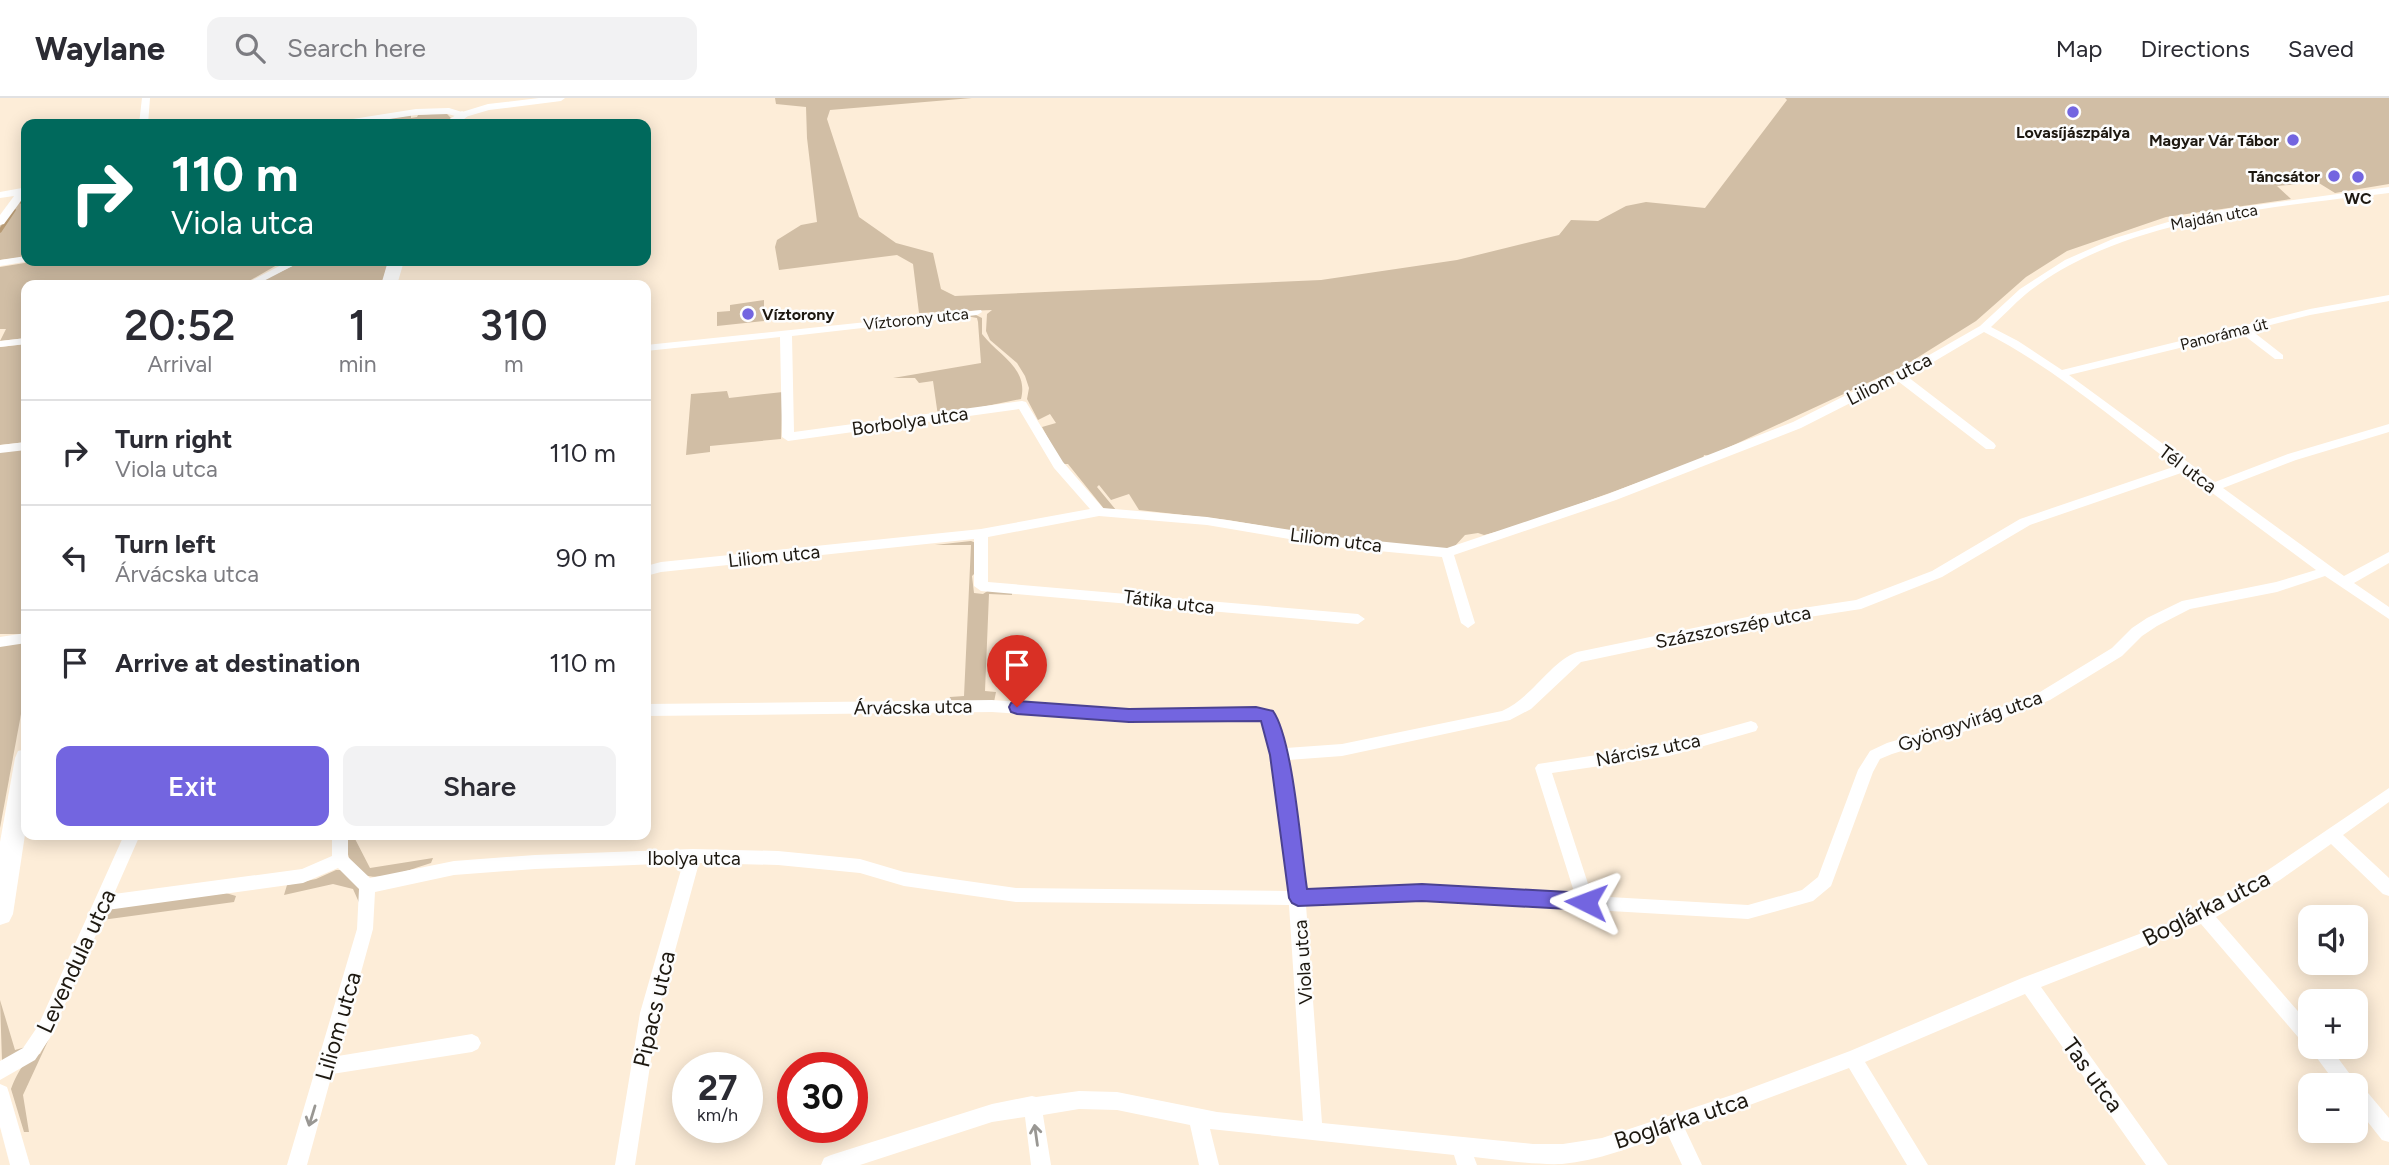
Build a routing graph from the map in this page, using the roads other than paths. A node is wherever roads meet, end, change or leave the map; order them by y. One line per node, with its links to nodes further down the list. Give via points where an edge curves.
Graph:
1 (146, 98): 4 (street)
2 (561, 98): 3 (street)
3 (462, 115): 5 (street, via 416,112); 6 (street)
4 (144, 119)
5 (372, 119)
6 (456, 119)
7 (2389, 190): 18 (street, Majdán utca, via 2176,222 2075,257 2043,277)
8 (21, 192): 9 (street)
9 (0, 195)
10 (21, 195): 11 (street)
11 (0, 222)
12 (21, 260): 13 (street)
13 (0, 262)
14 (287, 266): 15 (street)
15 (258, 280)
16 (2389, 298): 19 (street, Panoráma út)
17 (977, 312): 20 (street, Víztorony utca)
18 (1984, 328): 25 (street, Tél utca); 26 (street, Liliom utca)
19 (2243, 329): 24 (street); 25 (street, Panoráma út)
20 (786, 334): 23 (street, Víztorony utca); 33 (street, Borbolya utca, via 788,437 1022,405 1058,465)
21 (21, 342): 22 (street)
22 (0, 344)
23 (651, 348)
24 (2279, 357)
25 (2060, 374): 31 (street, Tél utca)
26 (1900, 377): 28 (street); 35 (street, Liliom utca, via 1696,466)
27 (2389, 428): 32 (street, via 2292,457)
28 (1990, 446)
29 (21, 447): 30 (street)
30 (0, 449)
31 (2185, 467): 32 (street, Tél utca); 48 (street, Százszorszép utca, via 2025,522 1937,574 1856,605 1577,657 1561,668 1550,684 1505,716 1342,750)
32 (2212, 488): 38 (street, Tél utca)
33 (1100, 512): 34 (street, Liliom utca); 35 (street, Liliom utca, via 1217,522 1336,542)
34 (981, 534): 37 (street, Liliom utca); 41 (street, Tátika utca, via 981,586)
35 (1447, 553): 42 (street)
36 (2389, 556): 39 (street)
37 (651, 568)
38 (2327, 571): 39 (street, Tél utca); 59 (street, Gyöngyvirág utca, via 2277,587 2187,605 2137,632 2117,652 2045,696 1875,755 1825,881 1807,896 1748,912)
39 (2343, 583): 40 (street, Tél utca)
40 (2389, 614)
41 (1357, 619)
42 (1468, 623)
43 (21, 639): 44 (street)
44 (0, 642)
45 (651, 710): 46 (street, Árvácska utca, via 983,705 1129,715)
46 (1264, 714): 48 (street, Viola utca, via 1272,723)
47 (1751, 727): 59 (street, Nárcisz utca, via 1669,750 1543,768)
48 (1279, 755): 58 (street, Viola utca)
49 (21, 787): 61 (street)
50 (2389, 794): 51 (street, Boglárka utca)
51 (2332, 835): 57 (street); 62 (street, Boglárka utca)
52 (130, 840): 60 (street, Levendula utca)
53 (340, 840): 55 (street)
54 (693, 856): 56 (street, Ibolya utca, via 454,868); 58 (street, Ibolya utca, via 860,866 904,879 1016,895); 81 (street, Pipacs utca, via 649,1013)
55 (340, 860): 56 (street); 60 (street, via 303,876)
56 (367, 886): 68 (street, Liliom utca, via 365,929)
57 (2389, 889)
58 (1298, 898): 59 (street, Gyöngyvirág utca, via 1422,893); 76 (street, Viola utca)
59 (1586, 902)
60 (104, 903): 69 (street, Levendula utca, via 44,1032 29,1054)
61 (0, 908)
62 (2204, 915): 63 (street, Boglárka utca); 64 (street)
63 (2028, 984): 66 (street, Boglárka utca); 87 (street, Tas utca)
64 (2298, 1024)
65 (472, 1043): 68 (street)
66 (1853, 1058): 75 (street, Boglárka utca); 86 (street)
67 (2328, 1059): 70 (street)
68 (327, 1066): 80 (street, Liliom utca, one-way to 80)
69 (0, 1071)
70 (2339, 1073)
71 (0, 1093): 79 (street)
72 (1032, 1105): 74 (street, Boglárka utca, via 1117,1101); 82 (street, Boglárka utca, via 992,1113); 83 (street, one-way to 72)
73 (2368, 1108): 77 (street)
74 (1198, 1118): 76 (street, Boglárka utca); 84 (street)
75 (1673, 1125): 78 (street, Boglárka utca, via 1563,1154); 85 (street)
76 (1313, 1131): 78 (street, Boglárka utca)
77 (2389, 1133)
78 (1464, 1156)
79 (20, 1165)
80 (297, 1165)
81 (625, 1165)
82 (831, 1165)
83 (1041, 1165)
84 (1209, 1165)
85 (1692, 1165)
86 (1918, 1165)
87 (2158, 1165)

